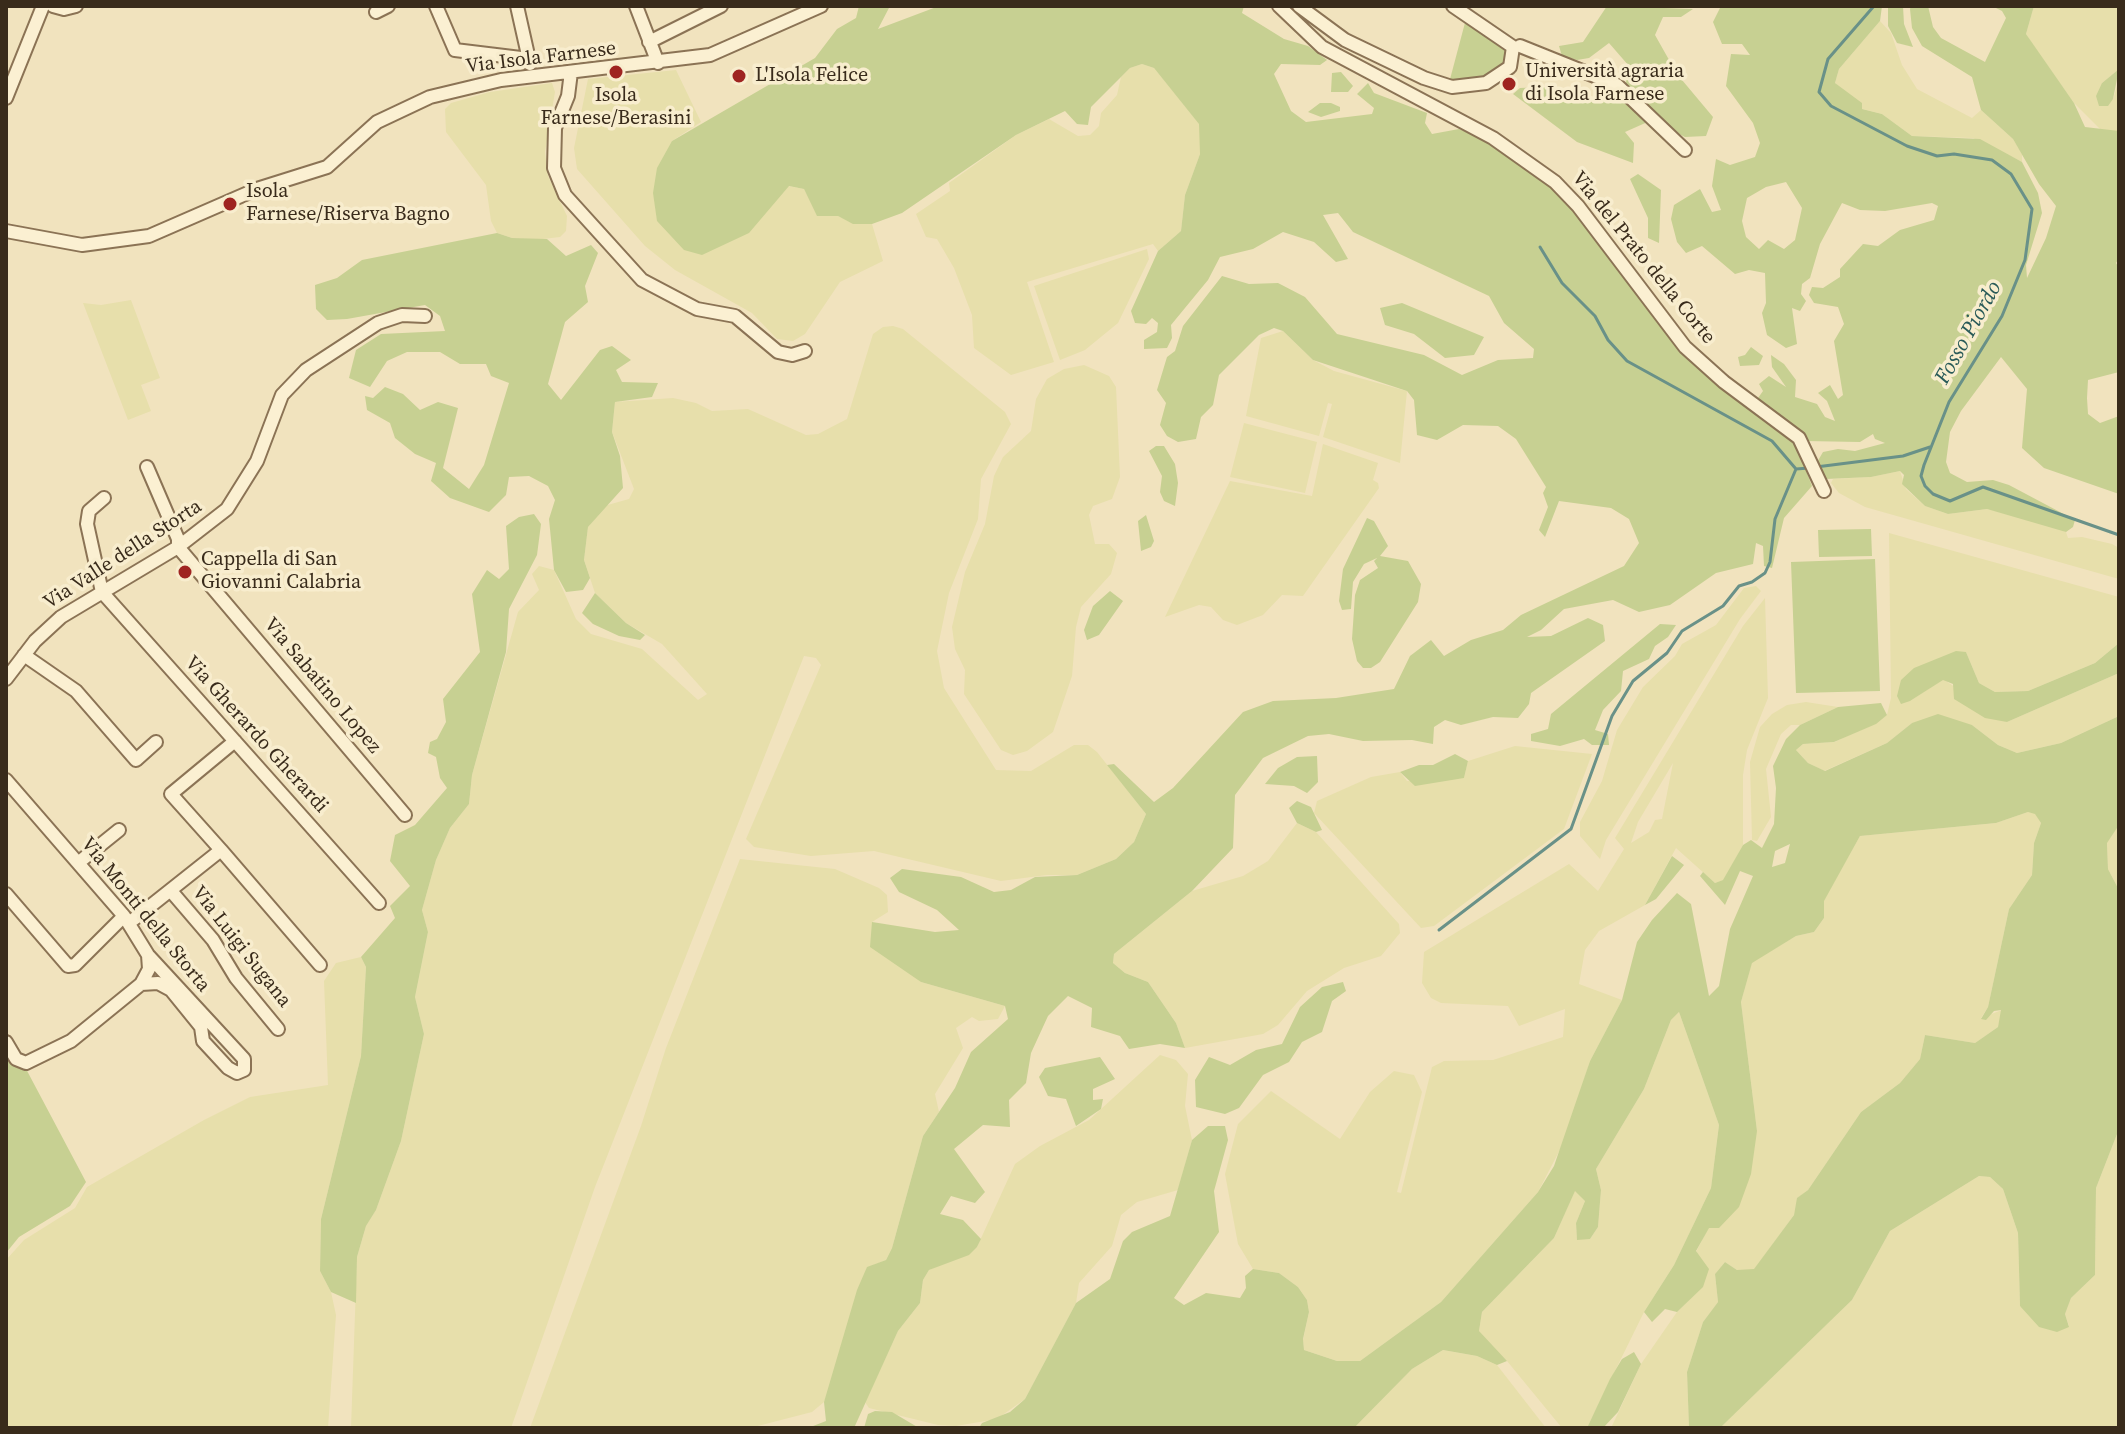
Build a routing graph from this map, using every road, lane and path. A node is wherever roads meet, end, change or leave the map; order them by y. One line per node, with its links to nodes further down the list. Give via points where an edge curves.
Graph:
1 (43, 6): 20 (street)
2 (53, 6): 3 (street)
3 (76, 6)
4 (388, 6): 13 (street)
5 (436, 6): 16 (street, via 449,43 458,52)
6 (517, 6): 16 (street)
7 (636, 6): 14 (street)
8 (721, 6): 14 (street)
9 (821, 6): 17 (street, Via Isola Farnese, via 722,52)
10 (1279, 6): 26 (street, Via del Prato della Corte, via 1322,47 1493,138 1555,182 1685,347 1793,432)
11 (1299, 6): 12 (street, via 1345,40 1424,78 1452,87 1486,83 1510,67 1513,47)
12 (1453, 6)
13 (376, 12)
14 (649, 42): 17 (street)
15 (1520, 46): 21 (street, via 1617,85)
16 (529, 59): 19 (street)
17 (658, 63): 18 (street, Via Isola Farnese)
18 (571, 72): 19 (street, Via Isola Farnese); 24 (street, via 555,128 554,168 565,195 642,280 697,309 735,316 778,352)
19 (532, 75): 22 (street, Via Isola Farnese, via 458,89 402,108 369,127 327,167 257,189 158,234 91,245)
20 (7, 96)
21 (1685, 150)
22 (6, 231)
23 (425, 316): 28 (street, Via Valle della Storta, via 402,315 378,323 296,379 280,398 257,461 227,509)
24 (805, 351)
25 (147, 467): 28 (street)
26 (1824, 491)
27 (104, 498): 29 (street, via 89,511 87,524)
28 (178, 547): 29 (street, Via Valle della Storta); 35 (street, Via Sabatino Lopez)
29 (102, 592): 30 (street, Via Valle della Storta, via 55,622); 32 (street, Via Gherardo Gherardi)
30 (24, 655): 31 (street, Via Valle della Storta); 33 (street, via 76,691 136,760)
31 (6, 679)
32 (235, 741): 37 (street, via 171,794); 41 (street, Via Gherardo Gherardi)
33 (156, 742)
34 (6, 780): 38 (street, Via Monti della Storta)
35 (405, 815)
36 (119, 830): 38 (street)
37 (221, 850): 39 (street); 44 (street)
38 (78, 863): 42 (street, Via Monti della Storta)
39 (171, 891): 42 (street); 46 (street, Via Luigi Sugana)
40 (6, 894): 42 (street, via 68,966)
41 (379, 903)
42 (126, 920): 43 (street, Via Monti della Storta)
43 (148, 955): 45 (street, via 149,969); 45 (street, Via Monti della Storta, via 243,1057 243,1071 230,1070 203,1041 202,1029 171,990 158,983)
44 (320, 965)
45 (141, 984): 47 (street, via 76,1038 28,1063 18,1060)
46 (278, 1029)
47 (6, 1042)

